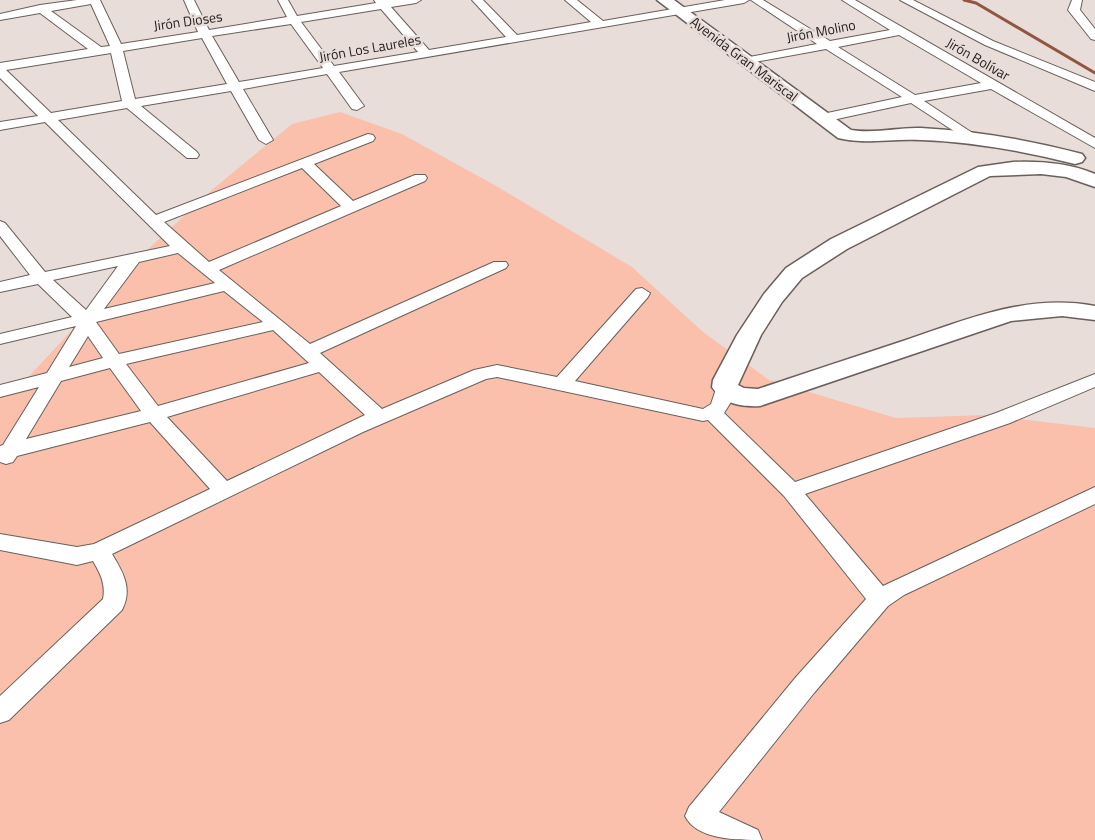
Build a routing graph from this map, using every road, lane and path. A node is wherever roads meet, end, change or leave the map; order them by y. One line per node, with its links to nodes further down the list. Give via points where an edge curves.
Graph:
1 (95, 0): 14 (street); 24 (street)
2 (189, 0): 20 (street)
3 (283, 0): 17 (street)
4 (416, 0): 13 (street, Jirón Dioses)
5 (477, 0): 22 (street)
6 (570, 0): 18 (street)
7 (664, 0): 15 (street, Avenida Gran Mariscal)
8 (744, 0): 15 (street, Jirón Los Laureles)
9 (756, 0): 23 (street)
10 (847, 0): 19 (street, Jirón Bolívar)
11 (905, 0): 33 (street, via 989,43)
12 (1077, 0): 21 (street, via 1074,10)
13 (382, 3): 17 (street, Jirón Dioses); 26 (street)
14 (40, 8): 16 (street); 25 (street)
15 (679, 10): 18 (street, Jirón Los Laureles); 27 (street, Avenida Gran Mariscal)
16 (0, 17)
17 (294, 20): 20 (street, Jirón Dioses); 29 (street)
18 (598, 23): 22 (street, Jirón Los Laureles)
19 (900, 31): 23 (street, Jirón Molino); 31 (street, Jirón Bolívar)
20 (205, 34): 24 (street, Jirón Dioses); 32 (street)
21 (1095, 37)
22 (514, 38): 26 (street, Jirón Los Laureles)
23 (827, 45): 27 (street, Jirón Molino); 34 (street)
24 (116, 47): 25 (street, Jirón Dioses); 35 (street)
25 (97, 50): 28 (street, Jirón Dioses)
26 (426, 54): 29 (street, Jirón Los Laureles)
27 (748, 61): 38 (street, Avenida Gran Mariscal)
28 (0, 67)
29 (331, 70): 32 (street, Jirón Los Laureles); 36 (street)
30 (0, 72): 37 (street)
31 (993, 85): 34 (street); 43 (street, Jirón Bolívar)
32 (236, 86): 35 (street, Jirón Los Laureles); 42 (street)
33 (1095, 87)
34 (913, 99): 38 (street); 40 (street)
35 (129, 103): 37 (street, Jirón Los Laureles); 44 (street)
36 (357, 106)
37 (46, 118): 39 (street, Jirón Los Laureles); 50 (street)
38 (823, 118): 40 (street, Avenida Gran Mariscal, via 851,136)
39 (0, 126)
40 (969, 137): 46 (street, Avenida Gran Mariscal)
41 (368, 138): 45 (street)
42 (266, 140)
43 (1095, 144)
44 (192, 155)
45 (305, 163): 49 (street); 50 (street)
46 (1095, 163)
47 (420, 178): 49 (street)
48 (1095, 181): 69 (street, via 1042,168 985,171 839,244 794,273 772,299 749,335)
49 (351, 207): 55 (street)
50 (153, 221): 52 (street)
51 (0, 226): 56 (street)
52 (181, 248): 53 (street); 55 (street)
53 (134, 258): 56 (street); 61 (street)
54 (500, 265): 64 (street)
55 (207, 268): 57 (street)
56 (41, 278): 58 (street); 61 (street)
57 (227, 285): 61 (street); 62 (street)
58 (0, 287)
59 (642, 293): 68 (street)
60 (1095, 312): 69 (street, via 1070,307 1007,314 760,397 744,398 731,394)
61 (86, 320): 63 (street); 65 (street); 66 (street)
62 (277, 324): 64 (street); 65 (street)
63 (0, 339)
64 (315, 358): 71 (street); 73 (street)
65 (114, 361): 66 (street); 71 (street)
66 (55, 376): 70 (street); 74 (street)
67 (1095, 381): 76 (street, via 1003,418)
68 (561, 385): 72 (street, via 692,414); 73 (street, via 497,371 481,374)
69 (725, 387): 72 (street, via 719,409)
70 (0, 391)
71 (154, 414): 74 (street); 75 (street)
72 (713, 414): 76 (street)
73 (379, 417): 75 (street)
74 (3, 457)
75 (223, 490): 79 (street)
76 (790, 491): 80 (street)
77 (1095, 495): 80 (street)
78 (0, 542): 79 (street, via 77,556)
79 (99, 551): 81 (street, via 115,580 118,591 114,603)
80 (880, 599): 82 (street, via 699,816)
81 (0, 712)
82 (748, 840)

